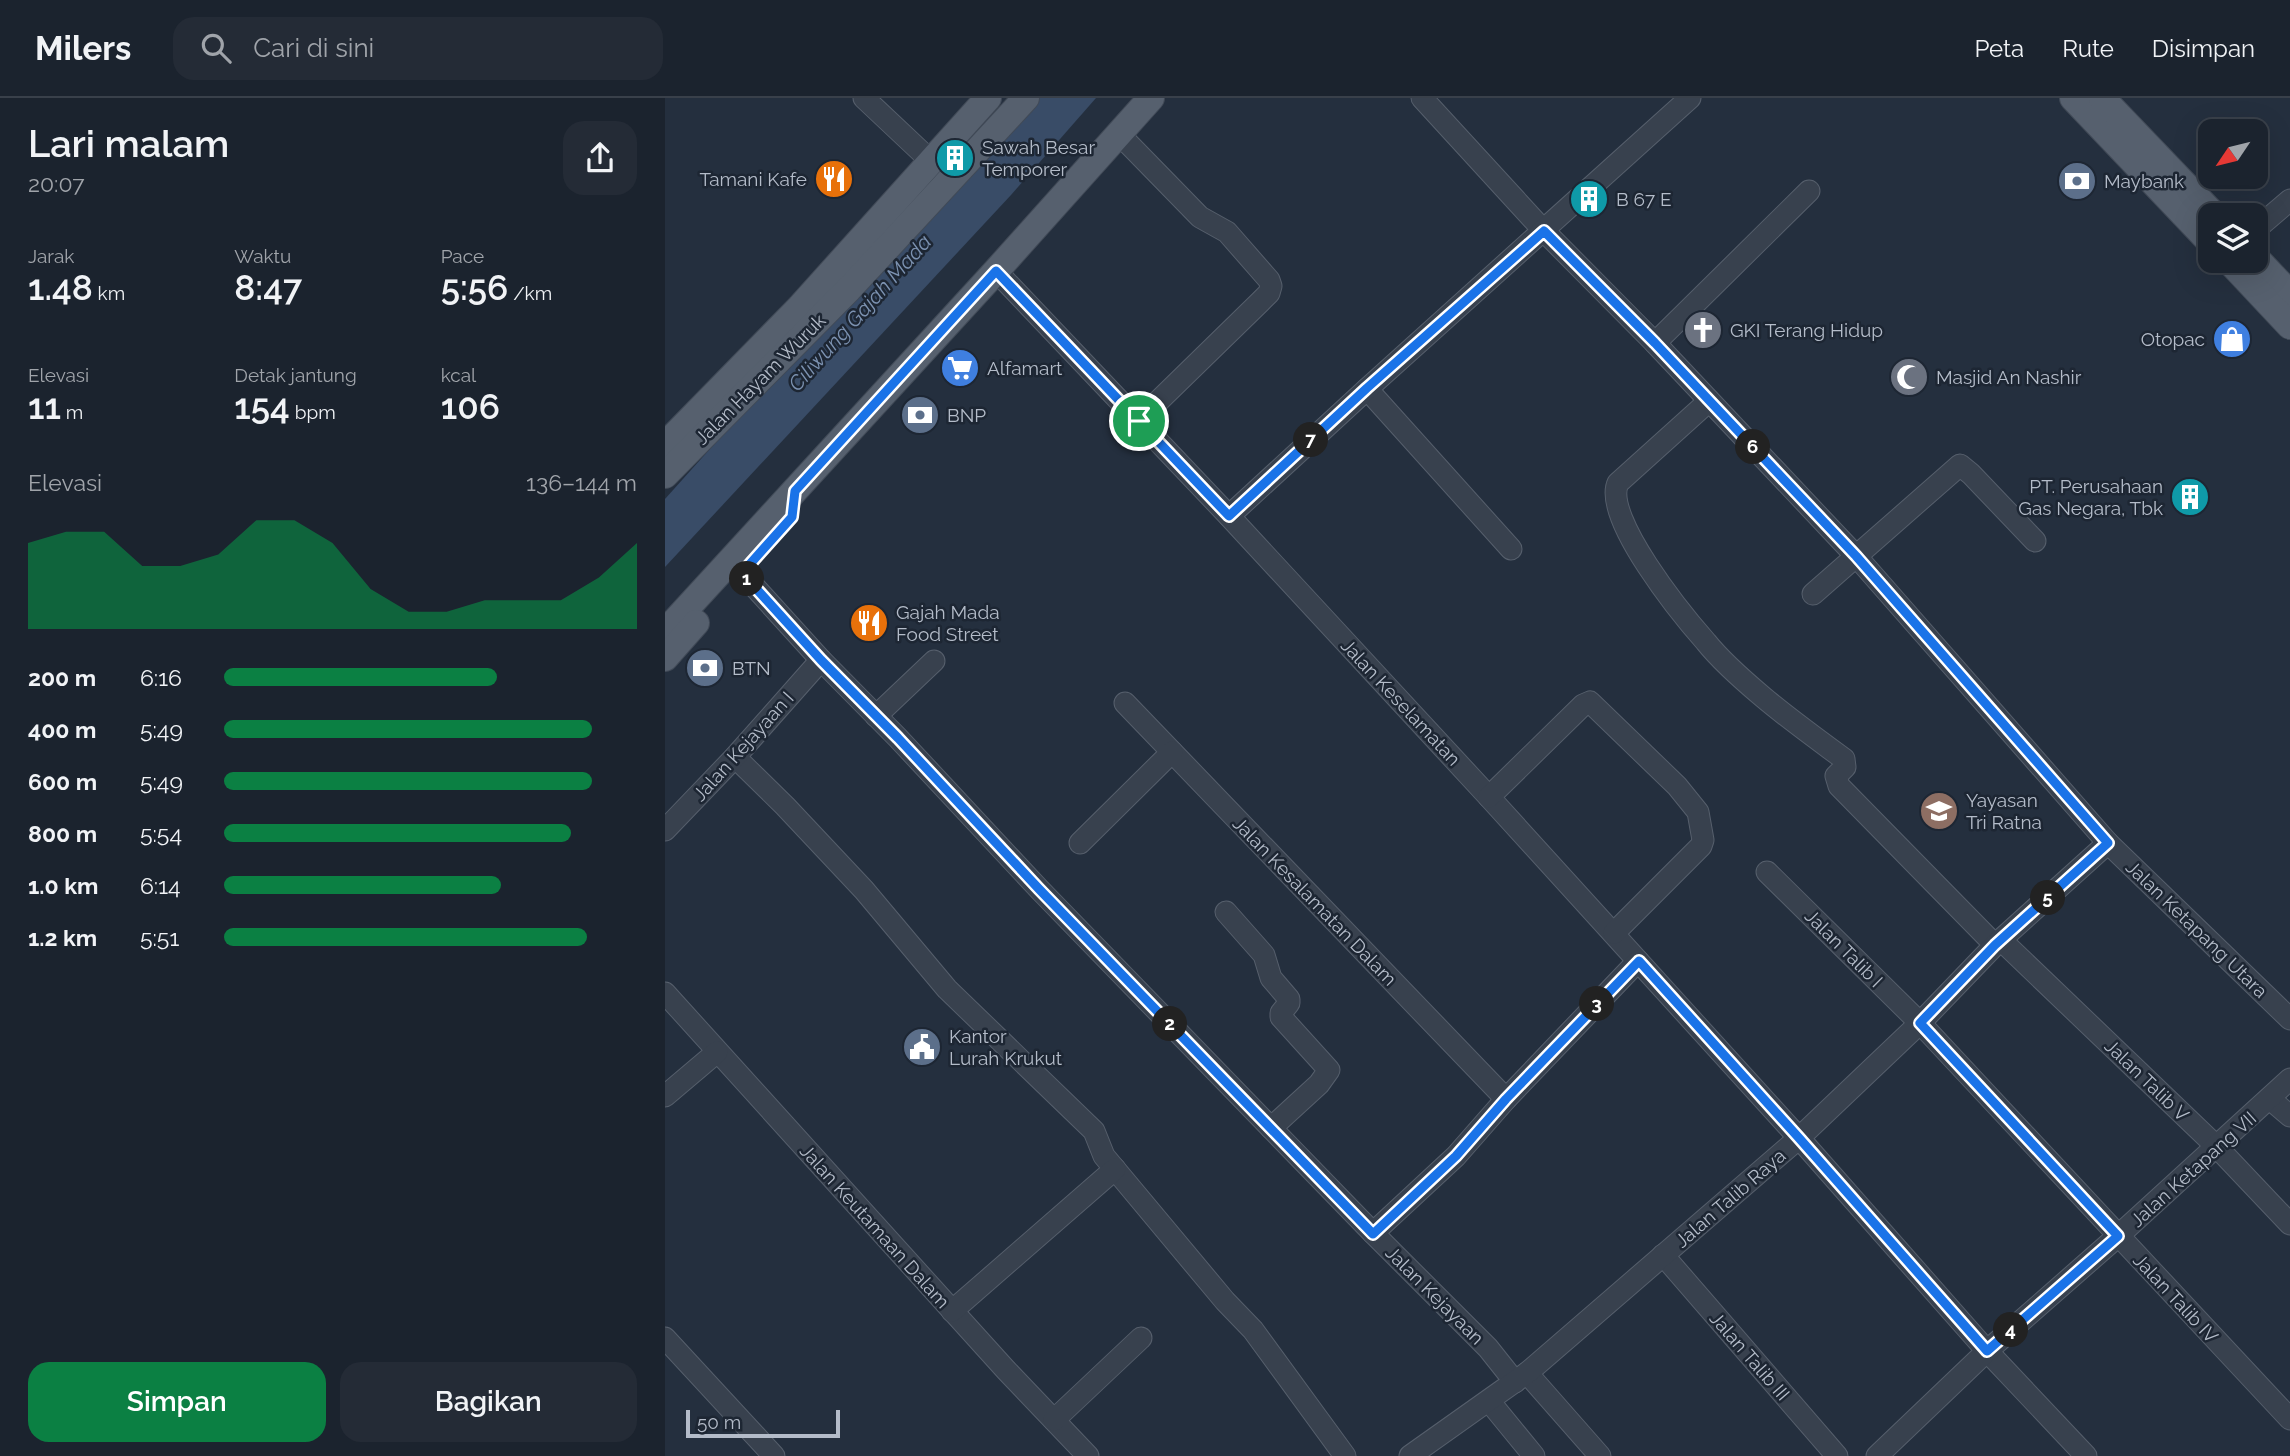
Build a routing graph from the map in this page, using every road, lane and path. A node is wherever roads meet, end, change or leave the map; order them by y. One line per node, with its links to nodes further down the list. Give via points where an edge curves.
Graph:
1 (864, 98): 11 (street)
2 (988, 98): 11 (main road, Jalan Hayam Wuruk)
3 (1026, 98): 30 (main road, Jalan Hayam Wuruk, via 849,289)
4 (1151, 98): 10 (main road)
5 (1422, 98): 17 (street, Jalan Ketapang Utara)
6 (1691, 98): 17 (street)
7 (2073, 98): 9 (main road)
8 (2102, 98): 9 (main road)
9 (2113, 124): 14 (main road); 16 (main road)
10 (1119, 134): 18 (main road); 27 (street, via 1200,217 1227,232 1271,286)
11 (932, 162): 26 (main road, Jalan Hayam Wuruk)
12 (1809, 191): 23 (street)
13 (2290, 200): 15 (street)
14 (2201, 203)
15 (2268, 219)
16 (2198, 227)
17 (1544, 231): 23 (street, Jalan Ketapang Utara); 24 (street)
18 (996, 271): 27 (street, Jalan Keselamatan); 31 (main road)
19 (2268, 271): 21 (main road)
20 (2240, 273): 22 (main road)
21 (2290, 294)
22 (2290, 326)
23 (1655, 343): 25 (street, Jalan Ketapang Utara)
24 (1367, 388): 32 (street); 34 (street)
25 (1709, 401): 35 (street, Jalan Ketapang Utara); 53 (street, Jalan Talib V, via 1618,484 1617,505 1635,545 1707,644 1764,698 1844,759 1845,767 1836,777 1839,786)
26 (690, 420): 28 (main road, Jalan Hayam Wuruk); 29 (main road)
27 (1139, 421): 32 (street, Jalan Keselamatan)
28 (665, 445)
29 (665, 451)
30 (665, 475)
31 (795, 491): 36 (main road, via 792,517); 38 (main road)
32 (1229, 516): 46 (street, Jalan Keselamatan)
33 (2035, 541): 35 (street, via 1959,465)
34 (1511, 549)
35 (1856, 556): 37 (street); 49 (street, Jalan Ketapang Utara)
36 (742, 573): 39 (main road); 40 (street, Jalan Kejayaan)
37 (1813, 594)
38 (665, 632)
39 (665, 658)
40 (821, 660): 43 (street, Jalan Kejayaan); 45 (street, Jalan Kejayaan I)
41 (934, 661): 43 (street)
42 (1125, 703): 44 (street, Jalan Kesalamatan Dalam)
43 (876, 716): 64 (street, Jalan Kejayaan)
44 (1172, 752): 48 (street); 62 (street, Jalan Kesalamatan Dalam)
45 (735, 757): 47 (street, Jalan Kejayaan I); 67 (street, via 864,890 947,989 1083,1119)
46 (1489, 797): 52 (street, Jalan Keselamatan); 52 (street, via 1590,702 1678,786 1698,811 1703,840)
47 (665, 830)
48 (1080, 843)
49 (2108, 843): 53 (street, Jalan Talib Raya); 56 (street, Jalan Ketapang Utara)
50 (1767, 872): 57 (street, Jalan Talib I)
51 (1226, 912): 64 (street, via 1264,955 1271,978 1289,999 1281,1017 1329,1070)
52 (1614, 933): 54 (street, Jalan Keselamatan)
53 (1998, 942): 57 (street, Jalan Talib Raya); 66 (street, Jalan Talib V)
54 (1639, 961): 62 (street); 65 (street, Jalan Keselamatan)
55 (665, 993): 58 (street, Jalan Keutamaan Dalam)
56 (2290, 1018)
57 (1920, 1023): 65 (street, Jalan Talib Raya); 70 (street, Jalan Talib IV)
58 (717, 1052): 60 (street); 72 (street, Jalan Keutamaan Dalam)
59 (2290, 1079): 61 (street, Jalan Ketapang VII)
60 (665, 1096)
61 (2270, 1098): 63 (street); 66 (street, Jalan Ketapang VII)
62 (1506, 1099): 69 (street, via 1456,1156)
63 (2290, 1116)
64 (1271, 1128): 69 (street, Jalan Kejayaan)
65 (1799, 1138): 71 (street, Jalan Talib Raya); 75 (street, Jalan Keselamatan)
66 (2216, 1146): 68 (street, Jalan Talib V); 70 (street, Jalan Ketapang VII)
67 (1115, 1169): 72 (street); 82 (street, via 1253,1330)
68 (2290, 1224)
69 (1373, 1234): 76 (street, Jalan Kejayaan)
70 (2118, 1236): 75 (street, Jalan Ketapang VII); 78 (street, Jalan Talib IV)
71 (1663, 1255): 76 (street, Jalan Talib Raya); 86 (street, Jalan Talib III)
72 (952, 1311): 79 (street, Jalan Keutamaan Dalam)
73 (665, 1338): 80 (street)
74 (1140, 1338): 79 (street)
75 (1987, 1351): 87 (street, Jalan Ketapang VII); 88 (street, Jalan Keselamatan)
76 (1521, 1378): 77 (street, Jalan Talib Raya); 85 (street, Jalan Kejayaan)
77 (1489, 1401): 83 (street, Jalan Talib Raya); 84 (street)
78 (2290, 1419)
79 (1054, 1420): 81 (street, Jalan Keutamaan Dalam)
80 (774, 1456)
81 (1088, 1456)
82 (1345, 1456)
83 (1410, 1456)
84 (1534, 1456)
85 (1600, 1456)
86 (1837, 1456)
87 (1877, 1456)
88 (2086, 1456)

